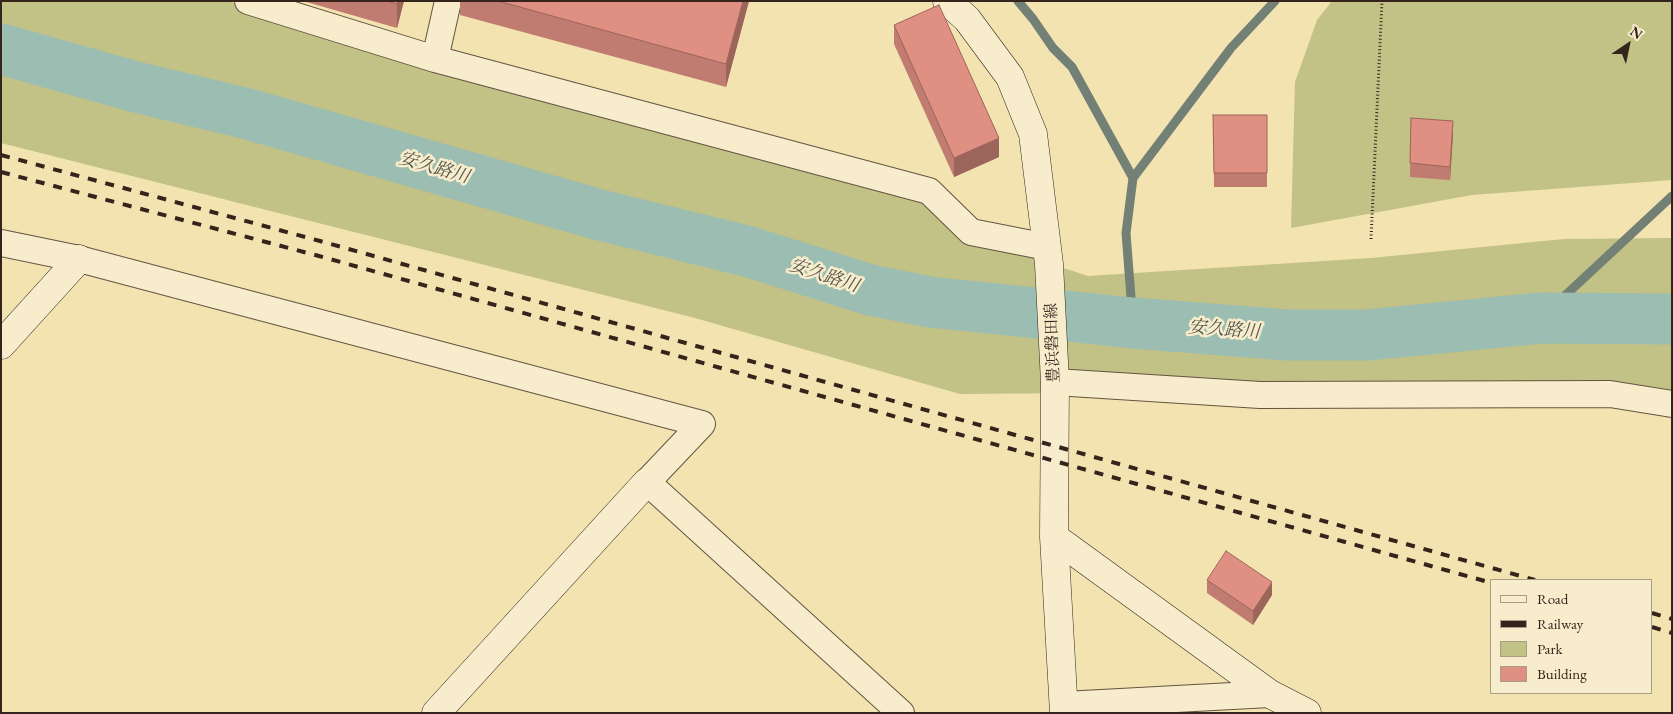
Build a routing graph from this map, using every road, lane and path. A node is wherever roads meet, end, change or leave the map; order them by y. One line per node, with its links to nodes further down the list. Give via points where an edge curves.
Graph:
1 (248, 1): 5 (street)
2 (448, 1): 5 (street)
3 (947, 1): 8 (street, 豊浜磐田線, via 967,19 1014,85 1033,134)
4 (1382, 1): 6 (path)
5 (436, 59): 8 (street, via 929,191 971,232)
6 (1371, 239)
7 (1, 243): 9 (street)
8 (1048, 255): 11 (street, 豊浜磐田線)
9 (79, 259): 10 (street); 13 (street, via 702,424)
10 (1, 345)
11 (1055, 382): 12 (street, via 1260,395 1610,394); 14 (street, 豊浜磐田線)
12 (1672, 404)
13 (647, 482): 17 (street); 18 (street)
14 (1054, 537): 15 (street); 16 (street, 豊浜磐田線)
15 (1270, 694): 16 (street); 19 (street)
16 (1064, 709)
17 (436, 713)
18 (901, 713)
19 (1307, 713)

